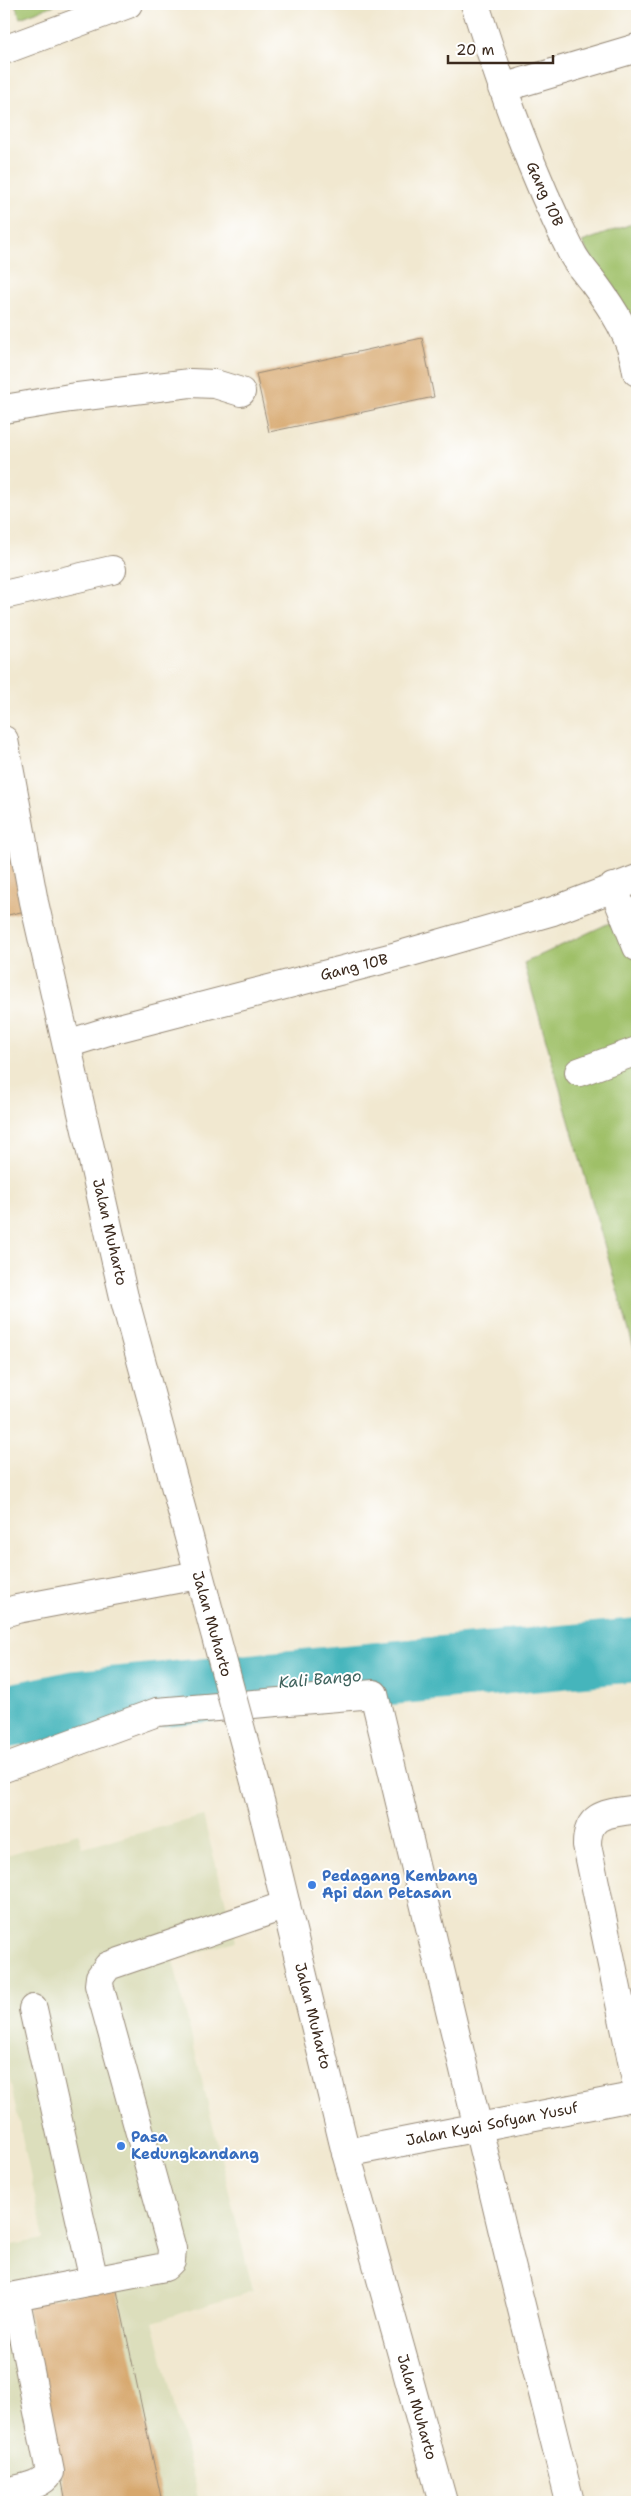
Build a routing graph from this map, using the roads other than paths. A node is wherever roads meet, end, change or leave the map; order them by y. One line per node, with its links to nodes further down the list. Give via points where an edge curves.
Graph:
1 (128, 4): 4 (street)
2 (475, 4): 5 (street, Gang 10B)
3 (637, 48): 5 (street)
4 (4, 50)
5 (502, 88): 6 (street, Gang 10B, via 542,192 572,254 617,314 635,358)
6 (637, 372)
7 (241, 392): 8 (street, via 215,384 190,383)
8 (4, 409)
9 (112, 570): 10 (street)
10 (4, 595)
11 (4, 740): 14 (street, Jalan Muharto, via 34,902)
12 (625, 883): 13 (street); 14 (street, Gang 10B, via 553,910 397,956)
13 (637, 947)
14 (67, 1044): 17 (street, Jalan Muharto, via 124,1297)
15 (637, 1051): 16 (street)
16 (579, 1072)
17 (202, 1588): 18 (street); 21 (street, Jalan Muharto, bridge)
18 (4, 1613)
19 (4, 1768): 29 (street, via 157,1712 374,1694)
20 (637, 1809): 23 (street, via 595,1819 587,1832 586,1845)
21 (286, 1905): 25 (street, Jalan Muharto); 26 (street, via 108,1966 100,1976 99,1985 172,2249 171,2261 165,2266)
22 (33, 2009): 26 (street)
23 (637, 2085)
24 (637, 2096): 25 (street, Jalan Kyai Sofyan Yusuf)
25 (346, 2153): 28 (street, Jalan Muharto)
26 (94, 2281): 27 (street, via 15,2296 50,2472 37,2484)
27 (4, 2492)
28 (443, 2502)
29 (570, 2502)

